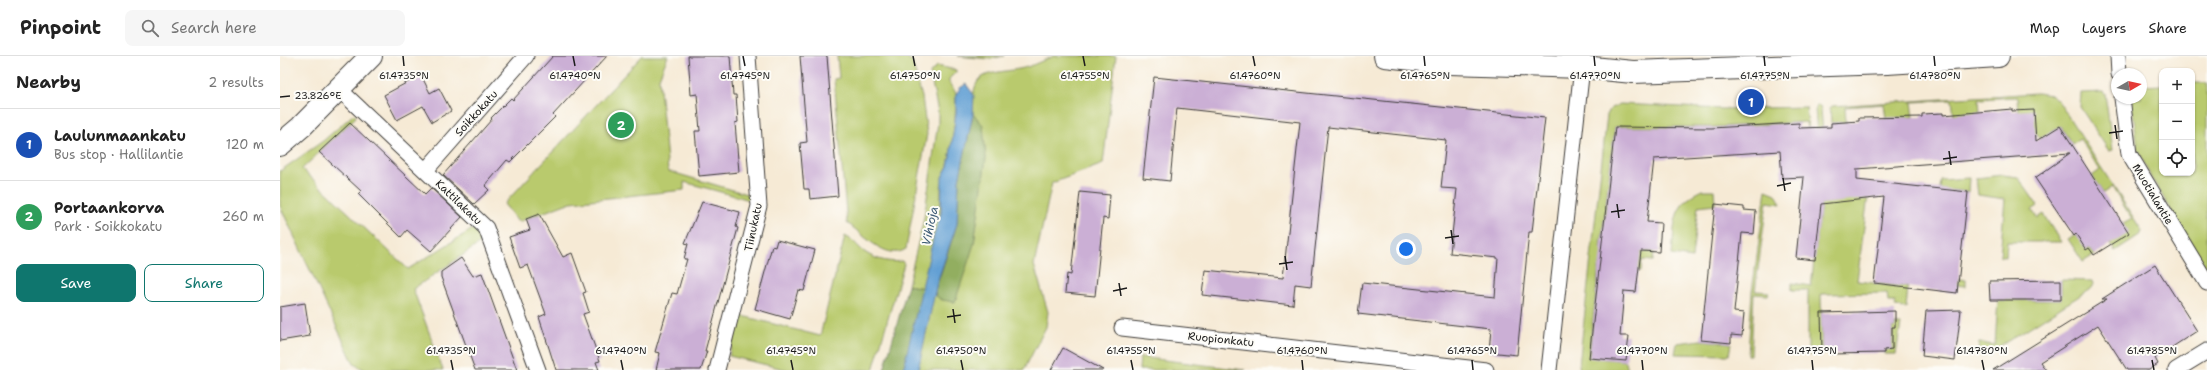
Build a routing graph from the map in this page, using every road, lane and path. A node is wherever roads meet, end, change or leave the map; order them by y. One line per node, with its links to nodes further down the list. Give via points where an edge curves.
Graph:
1 (371, 56): 10 (main road)
2 (526, 56): 13 (street, Soikkokatu)
3 (748, 56): 18 (street, Tiinukatu, via 759,206)
4 (1385, 56): 7 (main road)
5 (1998, 56): 8 (main road, via 1887,64 1632,72)
6 (2118, 56): 9 (street)
7 (1450, 60): 8 (main road)
8 (1582, 67): 20 (street)
9 (2119, 68)
10 (339, 89): 12 (main road); 13 (street, Kattilakatu)
11 (2123, 104): 14 (street, Muotialantie, via 2129,154)
12 (280, 145)
13 (426, 170): 17 (street, Kattilakatu, via 486,228)
14 (2207, 283)
15 (1122, 328): 19 (street, Ruopionkatu)
16 (2207, 351): 21 (street)
17 (538, 370)
18 (717, 370)
19 (1486, 370)
20 (1549, 370)
21 (2176, 370)

